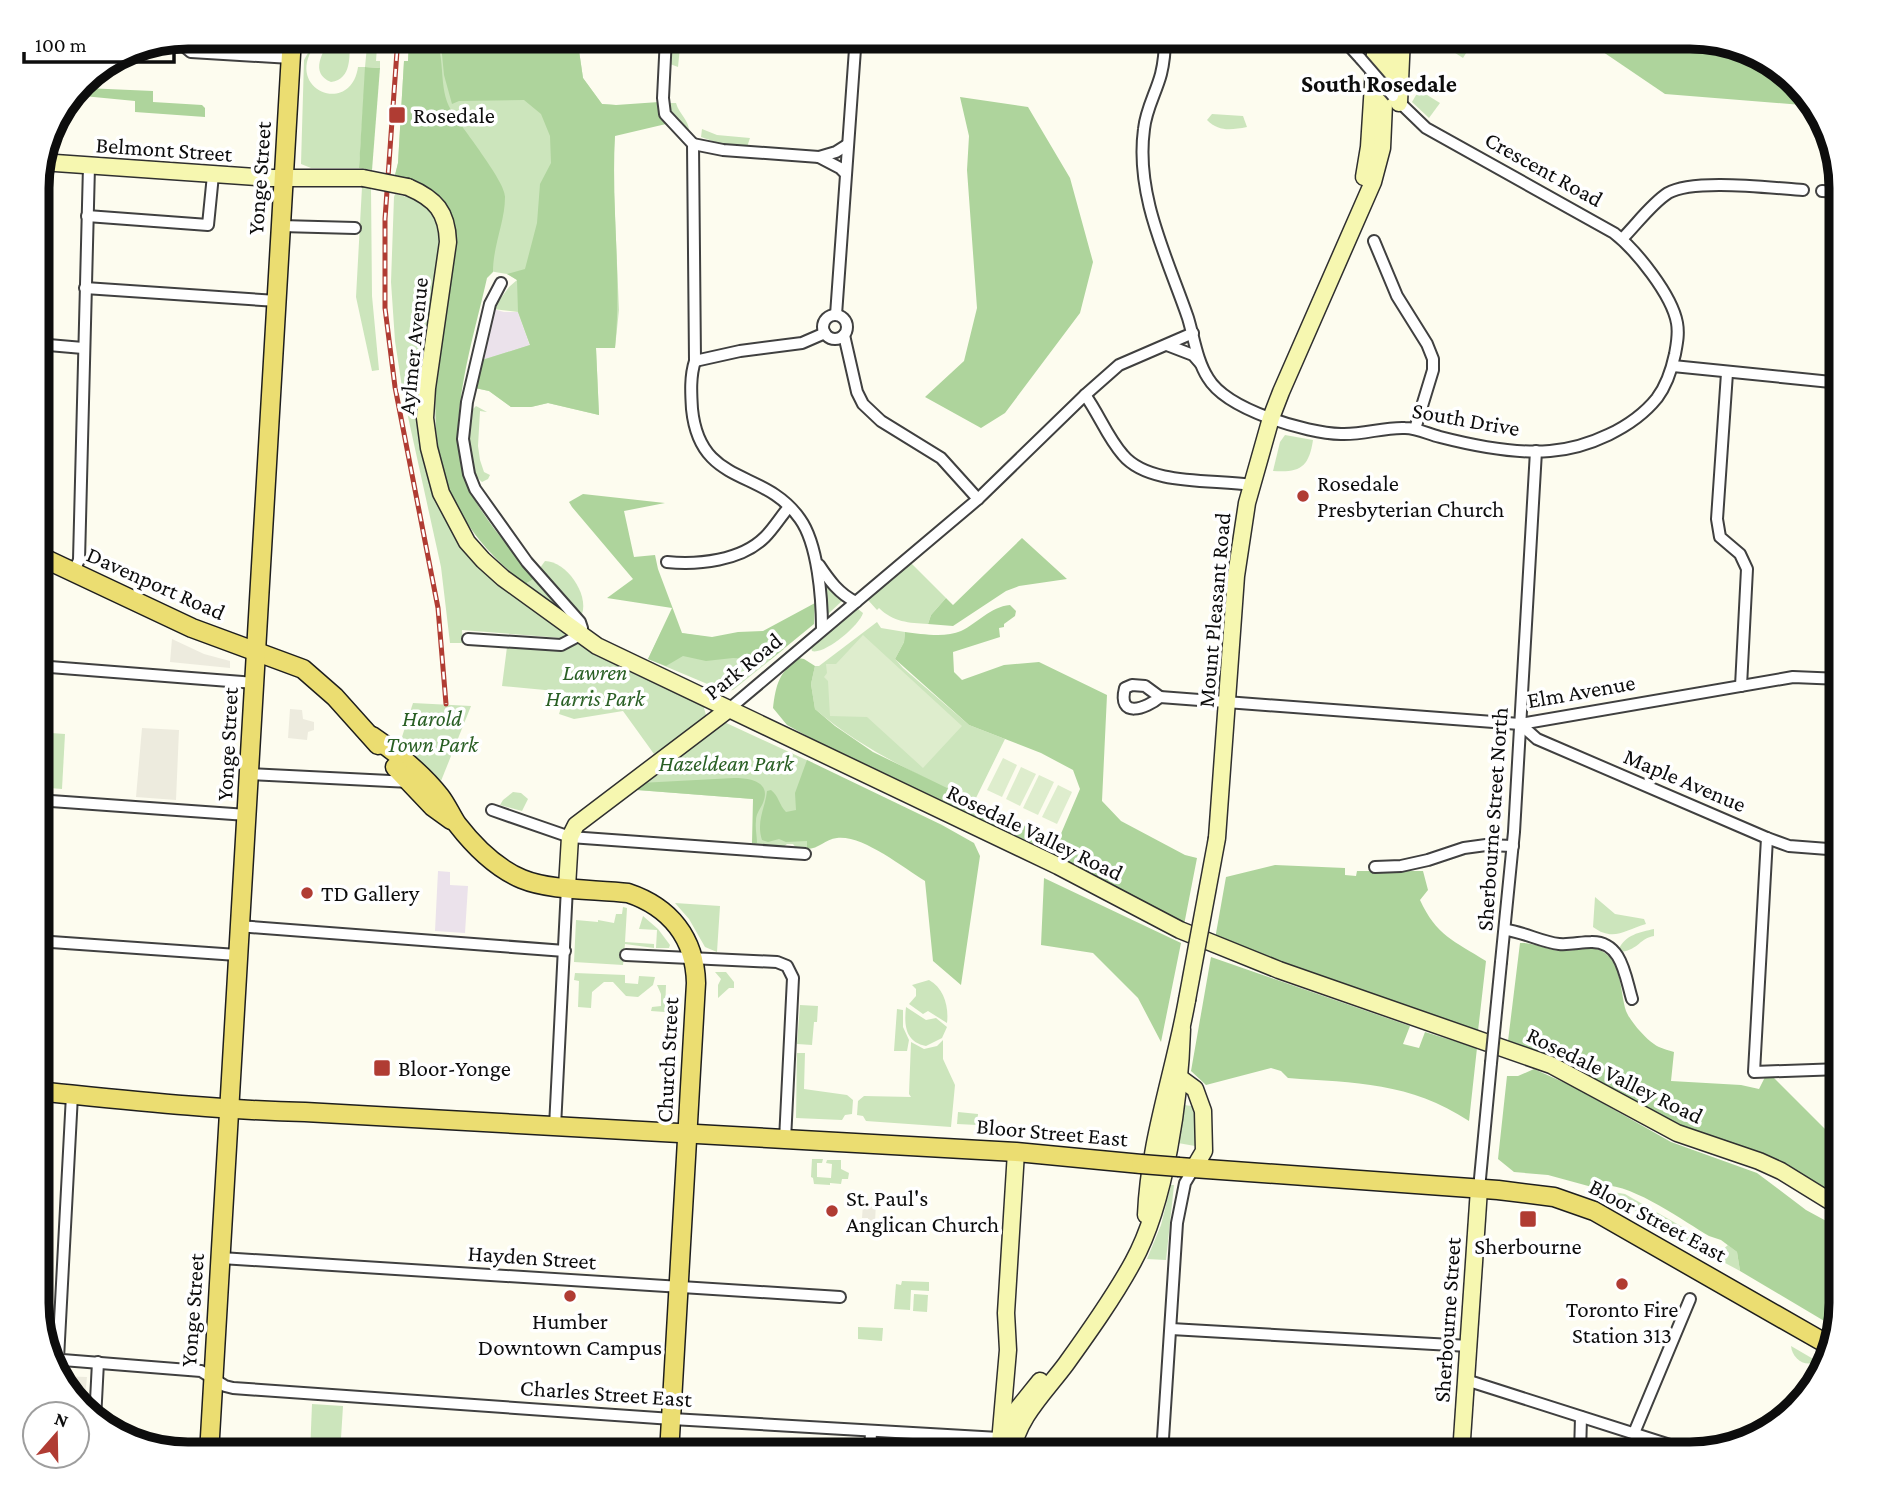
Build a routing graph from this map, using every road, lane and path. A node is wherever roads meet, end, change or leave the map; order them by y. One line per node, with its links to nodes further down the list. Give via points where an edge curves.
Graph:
1 (187, 49): 10 (street)
2 (291, 49): 10 (main road, Yonge Street)
3 (665, 49): 12 (street, via 665,114)
4 (855, 49): 13 (street)
5 (1164, 49): 34 (street, South Drive, via 1144,128 1144,180 1150,211)
6 (1352, 49): 11 (street, Crescent Road, bridge)
7 (1375, 49): 23 (street, Mount Pleasant Road, via 1369,147)
8 (1386, 49): 23 (street, Mount Pleasant Road, via 1381,148 1373,182)
9 (1401, 49): 11 (street)
10 (291, 58): 19 (main road, Yonge Street)
11 (1396, 100): 27 (street, Crescent Road, via 1426,128)
12 (693, 144): 14 (street); 39 (street)
13 (847, 145): 14 (street); 17 (street)
14 (819, 157): 17 (street)
15 (52, 163): 16 (street, Belmont Street)
16 (89, 166): 18 (street, Belmont Street); 24 (street)
17 (845, 173): 32 (street)
18 (213, 175): 19 (street, Belmont Street); 24 (street, via 208,225)
19 (284, 177): 25 (main road, Yonge Street); 57 (street, Aylmer Avenue, bridge, via 363,178 408,187 441,210 448,242 425,418 441,494 483,560)
20 (1802, 190): 27 (street, via 1681,188 1662,198)
21 (1822, 191): 22 (street)
22 (1829, 191)
23 (1358, 213): 45 (street, Mount Pleasant Road)
24 (87, 216): 30 (street)
25 (281, 226): 26 (street); 31 (main road, Yonge Street)
26 (355, 228)
27 (1622, 239): 41 (street, Crescent Road, via 1661,288 1677,320 1679,337)
28 (1374, 241): 46 (street, via 1397,296 1433,359)
29 (500, 283): 57 (street, via 490,304 467,402 463,439 469,474 527,562 580,622)
30 (85, 288): 31 (street); 38 (street)
31 (276, 301): 59 (main road, Yonge Street)
32 (836, 315): 33 (street, via 824,322); 35 (street, via 847,324)
33 (825, 333): 35 (street, via 834,338); 39 (street, via 802,343)
34 (1193, 333): 37 (street, Park Road); 40 (street, South Drive)
35 (844, 335): 49 (street, via 863,404 881,421 941,458)
36 (49, 345): 38 (street)
37 (1167, 345): 40 (street, via 1193,355); 44 (street, Park Road, via 1119,365)
38 (83, 348): 54 (street, via 79,560)
39 (695, 361): 50 (street, via 691,385 694,426 706,453 727,471 775,494)
40 (1202, 366): 45 (street, South Drive, via 1218,389)
41 (1672, 366): 42 (street); 47 (street, South Drive, via 1658,396 1641,414 1610,434 1572,448)
42 (1727, 373): 43 (street); 63 (street, via 1717,519 1720,537 1740,554 1747,569)
43 (1829, 381)
44 (1085, 395): 48 (street, via 1120,452 1144,471); 49 (street, Park Road)
45 (1271, 418): 46 (street, South Drive, via 1290,426 1342,434); 48 (street, Mount Pleasant Road)
46 (1415, 429): 47 (street, South Drive, via 1479,445)
47 (1536, 451): 67 (street, Sherbourne Street North)
48 (1252, 485): 65 (street, Mount Pleasant Road, via 1238,550)
49 (978, 499): 55 (street, Park Road)
50 (789, 507): 52 (street, via 801,520); 53 (street, via 766,536 748,549 701,562)
51 (49, 561): 54 (main road, Davenport Road)
52 (816, 561): 55 (street, via 844,596); 56 (street)
53 (667, 562)
54 (73, 573): 59 (main road, Davenport Road, via 192,628)
55 (856, 602): 56 (street, Park Road)
56 (822, 629): 66 (street, Park Road)
57 (580, 635): 58 (street, via 561,645); 66 (street, Rosedale Valley Road)
58 (468, 639)
59 (256, 651): 62 (main road, Yonge Street); 68 (main road, Church Street, via 314,677)
60 (49, 667): 62 (street)
61 (1829, 678): 63 (street, Elm Avenue, via 1793,677)
62 (254, 683): 69 (main road, Yonge Street)
63 (1741, 686): 67 (street, Elm Avenue)
64 (1160, 697): 65 (street, Elm Avenue)
65 (1228, 702): 67 (street, Elm Avenue); 90 (street, Mount Pleasant Road, bridge, via 1217,838)
66 (729, 709): 75 (street, Park Road, via 580,822); 102 (street, Rosedale Valley Road, via 1058,866 1180,930 1279,970 1550,1065 1677,1133 1759,1161)
67 (1520, 724): 76 (street, Maple Avenue, via 1537,739); 77 (street, Sherbourne Street North)
68 (372, 736): 70 (main road, Church Street); 74 (main road, Church Street, via 400,755 442,798)
69 (250, 774): 70 (street); 73 (main road, Yonge Street)
70 (410, 782): 74 (main road, Church Street)
71 (49, 801): 73 (street)
72 (492, 810): 75 (street)
73 (247, 815): 82 (main road, Yonge Street)
74 (457, 824): 81 (main road, Church Street, via 503,869 530,882)
75 (570, 837): 79 (street); 81 (street)
76 (1768, 838): 78 (street, Maple Avenue, via 1789,846); 91 (street, via 1754,1072)
77 (1513, 846): 80 (street, via 1475,846 1428,860); 83 (street, Sherbourne Street North)
78 (1829, 849)
79 (805, 854)
80 (1376, 867)
81 (567, 887): 85 (street); 88 (main road, Church Street, via 628,892 649,901 674,921)
82 (239, 926): 85 (street); 86 (main road, Yonge Street)
83 (1506, 930): 89 (street, via 1555,943 1609,946 1621,960); 101 (street, Sherbourne Street North, bridge)
84 (49, 942): 86 (street)
85 (565, 951): 96 (street)
86 (237, 955): 95 (main road, Yonge Street)
87 (626, 955): 88 (street)
88 (694, 958): 97 (main road, Church Street); 98 (street, via 787,966 793,978)
89 (1632, 999)
90 (1182, 1029): 92 (street, Mount Pleasant Road); 103 (street, Mount Pleasant Road, via 1146,1189)
91 (1829, 1069)
92 (1180, 1078): 100 (street, via 1195,1089 1203,1111 1204,1151); 103 (street, Mount Pleasant Road, via 1160,1192)
93 (49, 1092): 94 (main road, Bloor Street East)
94 (72, 1095): 95 (main road, Bloor Street East); 112 (street)
95 (228, 1110): 96 (main road, Bloor Street East); 104 (main road, Yonge Street)
96 (555, 1127): 97 (main road, Bloor Street East)
97 (687, 1135): 98 (main road, Bloor Street East); 105 (main road, Church Street)
98 (785, 1140): 99 (main road, Bloor Street East)
99 (1016, 1152): 100 (main road, Bloor Street East, bridge); 108 (street)
100 (1187, 1167): 101 (main road, Bloor Street East); 110 (street, via 1177,1223)
101 (1479, 1189): 111 (main road, Bloor Street East, via 1554,1197 1594,1211); 113 (street, Sherbourne Street)
102 (1829, 1201)
103 (1145, 1232): 109 (street, Mount Pleasant Road, via 1131,1265)
104 (220, 1258): 105 (street, Hayden Street); 117 (main road, Yonge Street)
105 (680, 1287): 106 (street, Hayden Street); 122 (main road, Church Street)
106 (840, 1297)
107 (1690, 1299): 124 (street)
108 (1006, 1313): 116 (street); 129 (street, via 993,1418)
109 (1092, 1325): 119 (street, Mount Pleasant Road); 132 (street, Mount Pleasant Road, via 1022,1422)
110 (1171, 1329): 113 (street); 133 (street)
111 (1823, 1342)
112 (55, 1343)
113 (1469, 1346): 118 (street, Sherbourne Street)
114 (61, 1359): 115 (street, Charles Street East)
115 (98, 1362): 117 (street, Charles Street East, via 201,1370); 120 (street)
116 (1007, 1365): 119 (street, via 1019,1382); 130 (street)
117 (213, 1378): 122 (street, Charles Street East, via 233,1388); 125 (main road, Yonge Street)
118 (1466, 1380): 121 (street); 134 (street, Sherbourne Street)
119 (1038, 1384): 131 (street, Mount Pleasant Road, via 1011,1417)
120 (95, 1406)
121 (1581, 1417): 124 (street); 135 (street)
122 (672, 1419): 123 (street, Charles Street East); 126 (main road, Church Street)
123 (871, 1432): 127 (street); 128 (street, Charles Street East)
124 (1634, 1433): 136 (street)
125 (210, 1442)
126 (670, 1442)
127 (871, 1442)
128 (962, 1442)
129 (998, 1442)
130 (1000, 1442)
131 (1001, 1442)
132 (1016, 1442)
133 (1164, 1442)
134 (1462, 1442)
135 (1580, 1442)
136 (1661, 1442)

